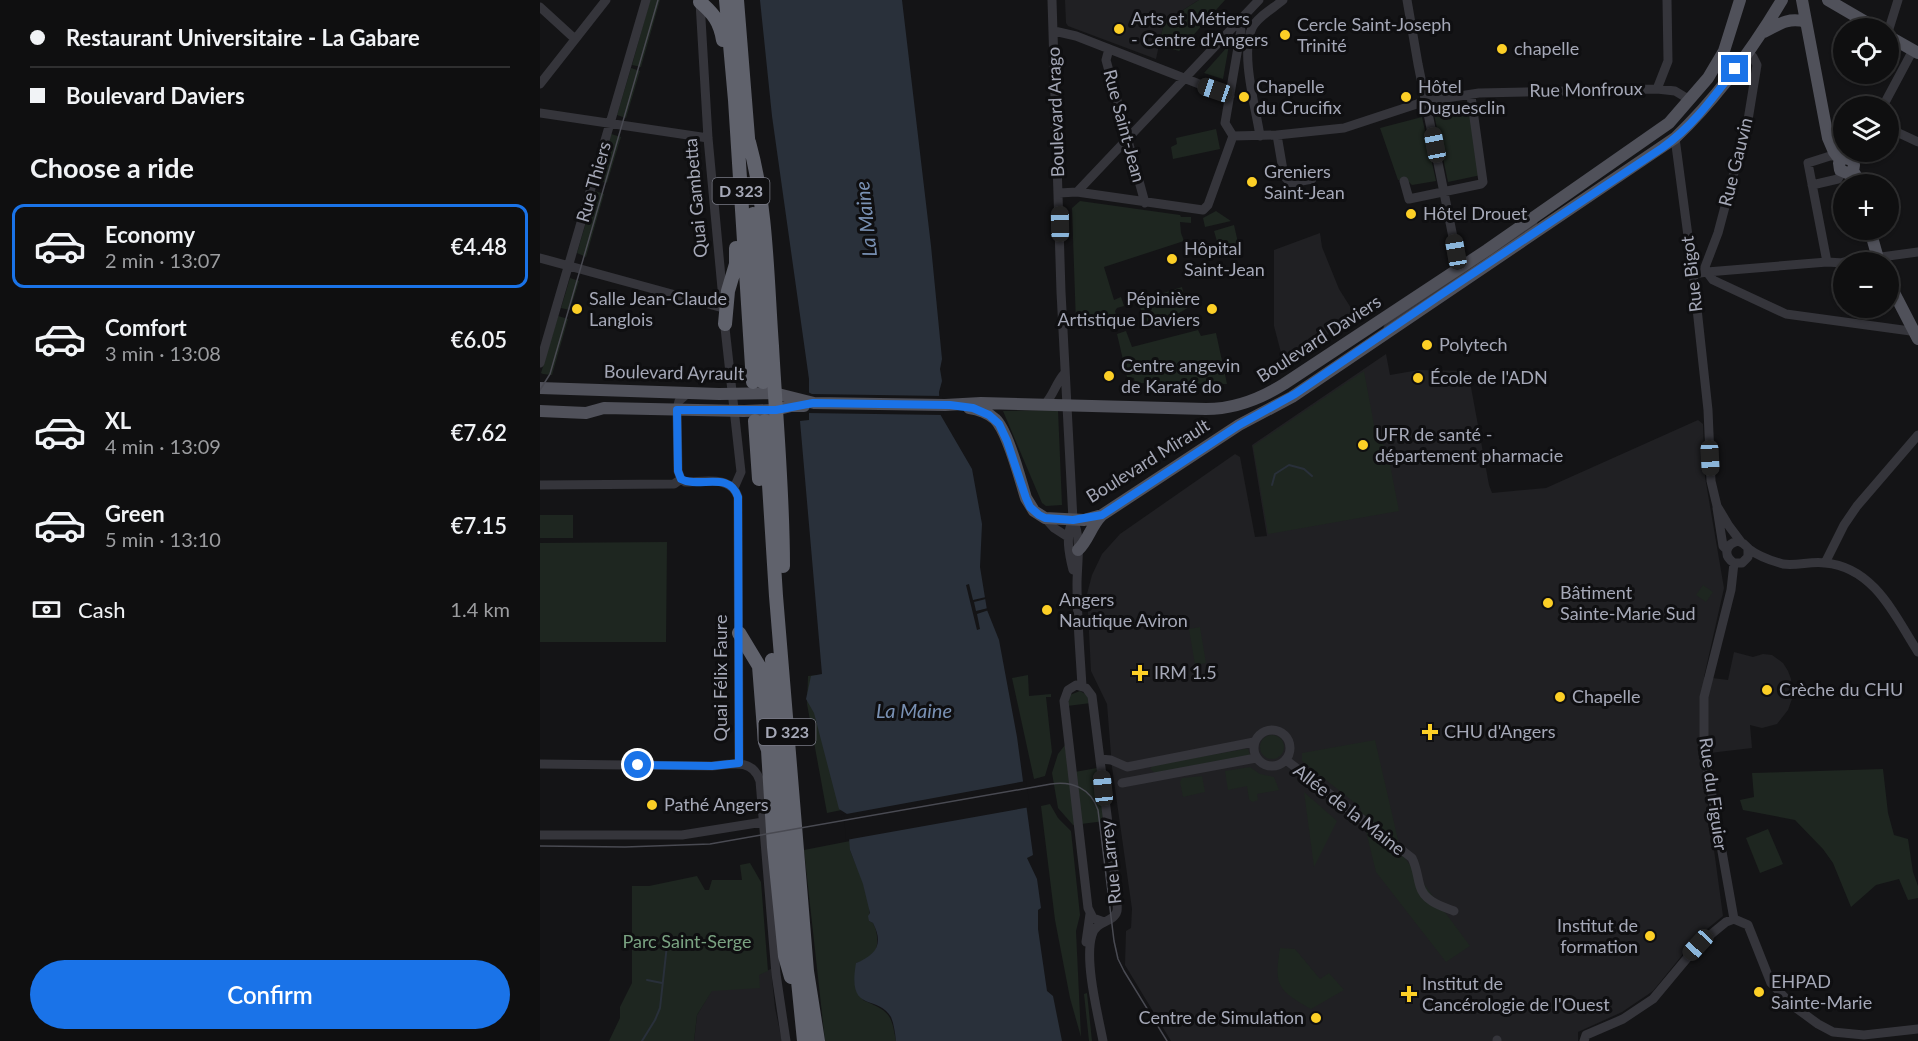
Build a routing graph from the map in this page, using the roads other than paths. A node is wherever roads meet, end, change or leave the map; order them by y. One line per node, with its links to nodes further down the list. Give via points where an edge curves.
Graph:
1 (606, 0): 24 (street)
2 (646, 0): 40 (street, Rue Thiers)
3 (726, 0): 31 (highway, D 323)
4 (736, 0): 29 (highway, D 323)
5 (744, 0): 29 (highway)
6 (1052, 0): 22 (street, Boulevard Arago)
7 (1283, 0): 44 (street, via 1252,28 1248,61)
8 (1407, 0): 38 (street)
9 (1666, 0): 33 (street, via 1668,61)
10 (1740, 0): 37 (main road, Boulevard Daviers, via 1724,51)
11 (1782, 0): 23 (main road, Boulevard Daviers)
12 (1802, 0): 20 (main road)
13 (1828, 0): 18 (main road)
14 (1898, 0): 19 (street)
15 (700, 1): 31 (highway, via 721,26); 45 (street, Quai Gambetta)
16 (1255, 2): 21 (street)
17 (540, 7): 24 (street)
18 (1859, 18)
19 (1893, 18)
20 (1806, 22): 23 (main road, via 1787,20); 50 (main road)
21 (1237, 24): 30 (street); 35 (street, via 1241,30)
22 (1054, 31): 26 (street); 59 (street, Boulevard Arago)
23 (1762, 33): 28 (main road, Boulevard Daviers)
24 (575, 39): 32 (street)
25 (1899, 41): 27 (main road)
26 (1109, 49): 30 (street); 47 (street, Rue Saint-Jean, via 1106,60)
27 (1915, 51): 36 (street)
28 (1748, 53): 46 (main road, Boulevard Daviers); 67 (street, Rue Gauvin, via 1756,65 1748,120)
29 (744, 73): 48 (highway, D 323)
30 (1184, 79): 35 (street); 47 (street)
31 (733, 83): 53 (highway, D 323)
32 (540, 84)
33 (1657, 89): 34 (street, Rue Monfroux); 37 (street, Rue Monfroux, via 1675,91)
34 (1475, 94): 38 (street, Rue Monfroux); 57 (street, via 1484,180 1481,184)
35 (1230, 96): 43 (street, via 1225,123)
36 (1889, 96)
37 (1690, 100): 69 (main road, Boulevard Daviers, via 1669,123 1540,213)
38 (1426, 101): 42 (street, Rue Monfroux, via 1344,128); 57 (street)
39 (540, 113): 40 (street)
40 (611, 124): 45 (street); 66 (street, Rue Thiers)
41 (1899, 133): 49 (street)
42 (1277, 135): 44 (street, Rue Monfroux); 54 (street, via 1284,176 1291,183)
43 (1233, 136): 44 (street, Rue Monfroux); 60 (street, via 1206,208 1199,211)
44 (1260, 136)
45 (708, 138): 71 (street, Quai Gambetta)
46 (1676, 138): 68 (street, Rue Bigot); 69 (main road, Boulevard Daviers)
47 (1126, 140): 58 (street); 60 (street, Rue Saint-Jean)
48 (749, 142): 53 (highway, D 323, via 758,382); 79 (highway, via 758,175)
49 (1918, 142)
50 (1833, 150)
51 (1833, 157): 56 (street, via 1808,163)
52 (1848, 162): 56 (street, via 1838,179)
53 (740, 177): 72 (highway, via 735,212 736,264)
54 (1312, 179)
55 (1404, 181): 57 (street, via 1409,199)
56 (1812, 185): 64 (street)
57 (1444, 191): 69 (street)
58 (1077, 192): 59 (street); 60 (street)
59 (1059, 193): 75 (street, Boulevard Arago)
60 (1144, 203)
61 (1918, 252): 62 (street)
62 (1899, 256)
63 (540, 258): 66 (street)
64 (1827, 261): 65 (street); 67 (street)
65 (1833, 261)
66 (569, 266): 71 (street); 74 (street, Rue Thiers)
67 (1706, 272): 68 (street); 73 (street, via 1713,280 1786,314)
68 (1693, 274): 93 (street, Rue Bigot, via 1708,410 1710,470)
69 (1462, 278): 83 (main road, Boulevard Daviers, via 1247,403 1214,409); 88 (main road, Boulevard Daviers, via 1292,397)
70 (1899, 301): 73 (main road)
71 (723, 308): 72 (street, Quai Gambetta)
72 (725, 324): 78 (street, Quai Gambetta)
73 (1917, 334)
74 (540, 363)
75 (1064, 374): 81 (street); 83 (street, Boulevard Arago)
76 (540, 388): 77 (main road, Boulevard Ayrault)
77 (688, 393): 78 (main road, Boulevard Ayrault); 84 (street, via 679,401)
78 (732, 393): 79 (main road, Boulevard Ayrault); 87 (street, Quai Gambetta)
79 (774, 393): 80 (main road, Boulevard Ayrault); 85 (highway)
80 (808, 403): 82 (main road); 85 (main road, Boulevard Ayrault)
81 (1045, 404): 82 (main road, Boulevard Daviers); 83 (main road, Boulevard Daviers)
82 (948, 405): 95 (main road, via 979,410 995,419 1006,438 1030,507)
83 (1066, 405): 96 (street, Rue Larrey)
84 (677, 410): 86 (main road, Boulevard Ayrault); 87 (main road, Boulevard Ayrault); 90 (street)
85 (776, 410): 87 (main road, Boulevard Ayrault); 104 (highway, via 783,582)
86 (540, 411)
87 (735, 411): 92 (street, Quai Félix Faure, via 741,472)
88 (1239, 425): 94 (main road, Boulevard Mirault)
89 (1918, 435): 102 (street, via 1857,506)
90 (681, 479): 91 (street, via 674,484); 92 (street, via 720,481)
91 (540, 485)
92 (734, 488): 105 (street, Quai Félix Faure, via 739,501)
93 (1717, 506): 98 (street); 100 (street, via 1723,546)
94 (1102, 515): 96 (main road, Boulevard Mirault); 99 (main road)
95 (1045, 518): 96 (main road, Boulevard Mirault); 97 (street)
96 (1073, 520): 97 (street, Rue Larrey); 99 (street, Rue Larrey)
97 (1068, 537): 103 (street, Rue Larrey)
98 (1745, 545): 100 (street, via 1732,543); 101 (street, via 1749,552 1746,560); 102 (street, via 1785,564)
99 (1078, 550): 103 (street, Rue Larrey)
100 (1727, 550): 101 (street, via 1728,559)
101 (1734, 563): 121 (street, Rue du Figuier, via 1704,697 1704,750)
102 (1825, 563): 106 (street, via 1860,575 1874,586)
103 (1077, 584): 107 (street, Rue Larrey)
104 (776, 596): 108 (highway, D 323, via 760,421); 131 (highway, D 323, via 807,972)
105 (739, 633): 110 (highway, via 759,666); 114 (street, Quai Félix Faure)
106 (1918, 652)
107 (1082, 686): 112 (street, Rue Larrey, via 1092,696); 120 (street, Rue Larrey, via 1068,690 1064,701)
108 (777, 728): 110 (highway); 126 (highway, D 323)
109 (1254, 742): 111 (street); 112 (street, via 1127,766); 113 (street, via 1268,730 1280,732 1290,746)
110 (768, 750): 123 (highway)
111 (1256, 758): 113 (street, via 1269,766); 116 (street)
112 (1100, 759): 122 (street, Rue Larrey, via 1117,909)
113 (1286, 760): 119 (street, Allée de la Maine, via 1412,858 1424,895)
114 (739, 763): 115 (street); 117 (street, Quai Félix Faure, via 749,765 758,774)
115 (540, 764)
116 (1122, 783)
117 (763, 822): 118 (street, via 682,835); 125 (street, Quai Félix Faure)
118 (540, 835)
119 (1454, 911)
120 (1090, 914): 122 (street, Rue Larrey); 124 (street, via 1086,936)
121 (1734, 919): 127 (street, via 1748,925 1771,983 1818,1024 1833,1032 1864,1035); 128 (street, via 1698,945 1653,999 1623,1019 1590,1032)
122 (1104, 922): 124 (street, via 1092,933)
123 (785, 956): 125 (street); 126 (highway)
124 (1090, 959): 132 (street)
125 (776, 974): 129 (street, Quai Félix Faure)
126 (801, 1016): 130 (highway, D 323)
127 (1918, 1029)
128 (1584, 1040)
129 (786, 1041)
130 (804, 1041)
131 (818, 1041)
132 (1103, 1041)

